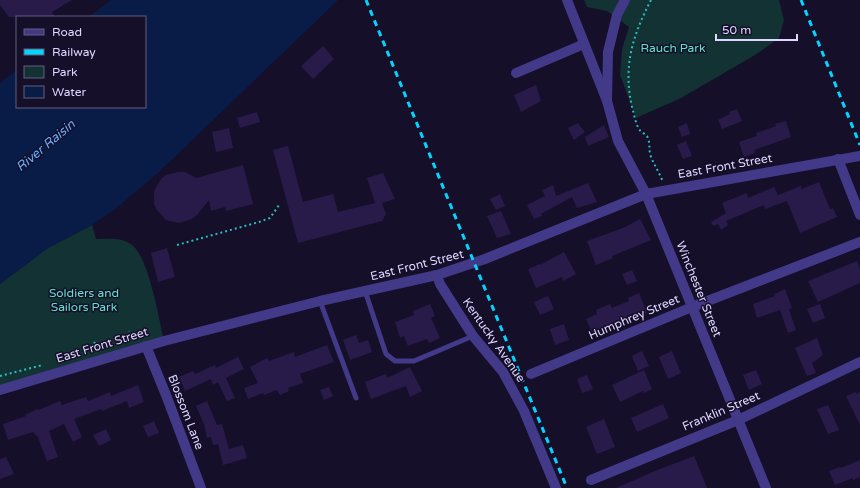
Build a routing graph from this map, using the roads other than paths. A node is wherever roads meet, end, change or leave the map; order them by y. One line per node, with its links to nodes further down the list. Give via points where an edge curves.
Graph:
1 (567, 0): 3 (street, Winchester Street)
2 (624, 0): 5 (street, Winchester Street, via 617,14 608,52)
3 (584, 44): 4 (street); 5 (street, Winchester Street)
4 (516, 73)
5 (607, 101): 8 (street, Winchester Street, via 618,141)
6 (860, 156): 7 (street, East Front Street)
7 (838, 159): 8 (street, East Front Street); 9 (street)
8 (646, 194): 11 (street, East Front Street, via 485,259); 14 (street, Winchester Street)
9 (860, 214)
10 (860, 242): 14 (street, Humphrey Street)
11 (437, 275): 12 (street, East Front Street); 15 (street, Kentucky Avenue, via 440,284)
12 (365, 292): 13 (street, East Front Street); 15 (lane, via 386,354 395,361 414,361)
13 (320, 302): 16 (street, East Front Street); 20 (lane)
14 (692, 307): 18 (street, Humphrey Street); 21 (street, Winchester Street)
15 (474, 336): 24 (street, Kentucky Avenue, via 503,372 514,392)
16 (146, 346): 19 (street, East Front Street); 23 (street, Blossom Lane)
17 (860, 362): 21 (street, Franklin Street)
18 (531, 374)
19 (0, 390)
20 (356, 398)
21 (738, 420): 22 (street, Franklin Street); 25 (street, Winchester Street)
22 (591, 480)
23 (201, 488)
24 (556, 488)
25 (766, 488)

